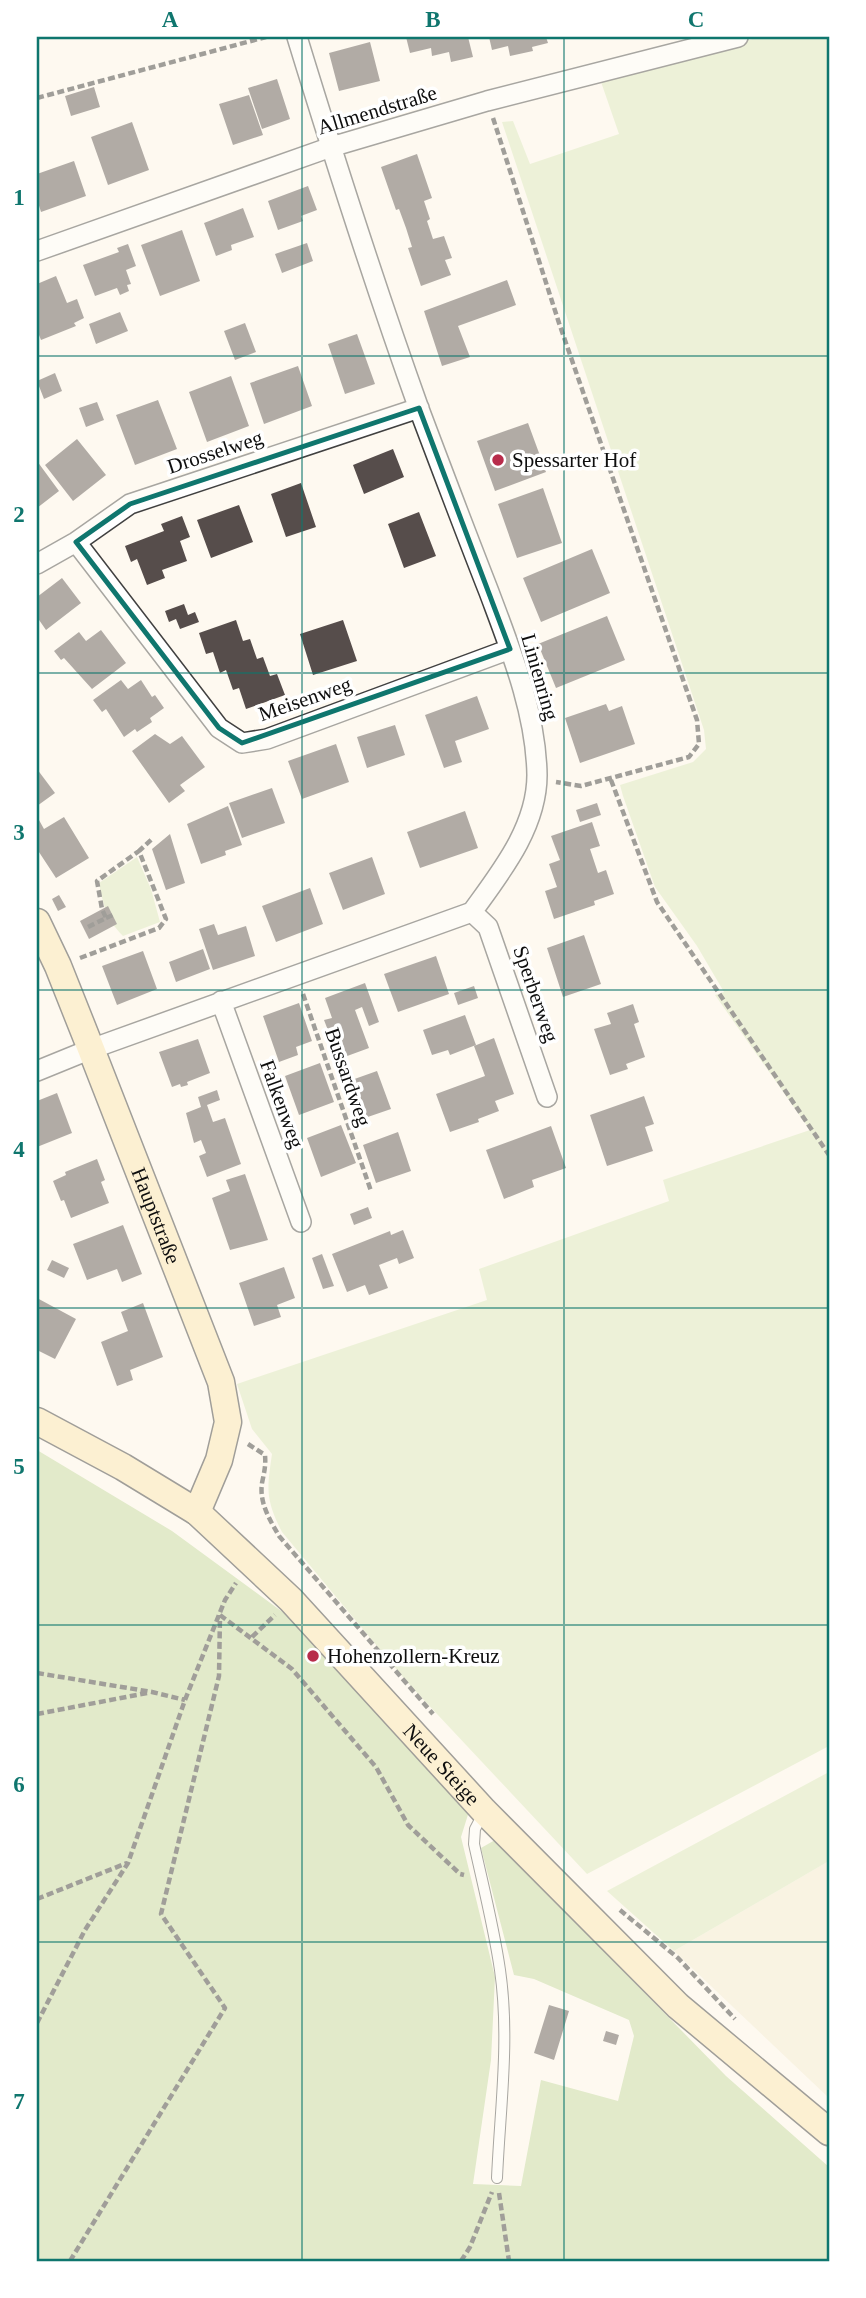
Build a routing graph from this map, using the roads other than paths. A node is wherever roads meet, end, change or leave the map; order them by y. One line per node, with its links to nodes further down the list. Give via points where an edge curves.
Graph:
1 (297, 37): 3 (street, Linienring)
2 (738, 37): 3 (street, Allmendstraße, via 487,101)
3 (331, 147): 4 (street, Allmendstraße); 5 (street, Linienring)
4 (37, 251)
5 (419, 408): 6 (street, Drosselweg, via 130,504); 8 (street, Linienring)
6 (76, 542): 7 (street, Drosselweg); 8 (street, Meisenweg, via 219,728 242,743 267,739)
7 (37, 564)
8 (510, 649): 9 (street, Linienring, via 534,729 537,778 528,822 507,863)
9 (472, 912): 11 (street); 14 (street, Sperberweg, via 488,927)
10 (37, 922): 12 (main road, Hauptstraße)
11 (221, 1001): 12 (street); 15 (street, Falkenweg)
12 (91, 1049): 13 (street); 17 (main road, Hauptstraße, via 221,1382 228,1422 219,1460)
13 (37, 1072)
14 (547, 1097)
15 (301, 1222)
16 (37, 1421): 17 (main road, Neue Steige)
17 (197, 1512): 18 (main road, Neue Steige, via 291,1600)
18 (484, 1811): 19 (main road, Neue Steige, via 678,2006); 20 (lane, via 474,1844 500,1970 504,2036)
19 (829, 2132)
20 (497, 2178)

